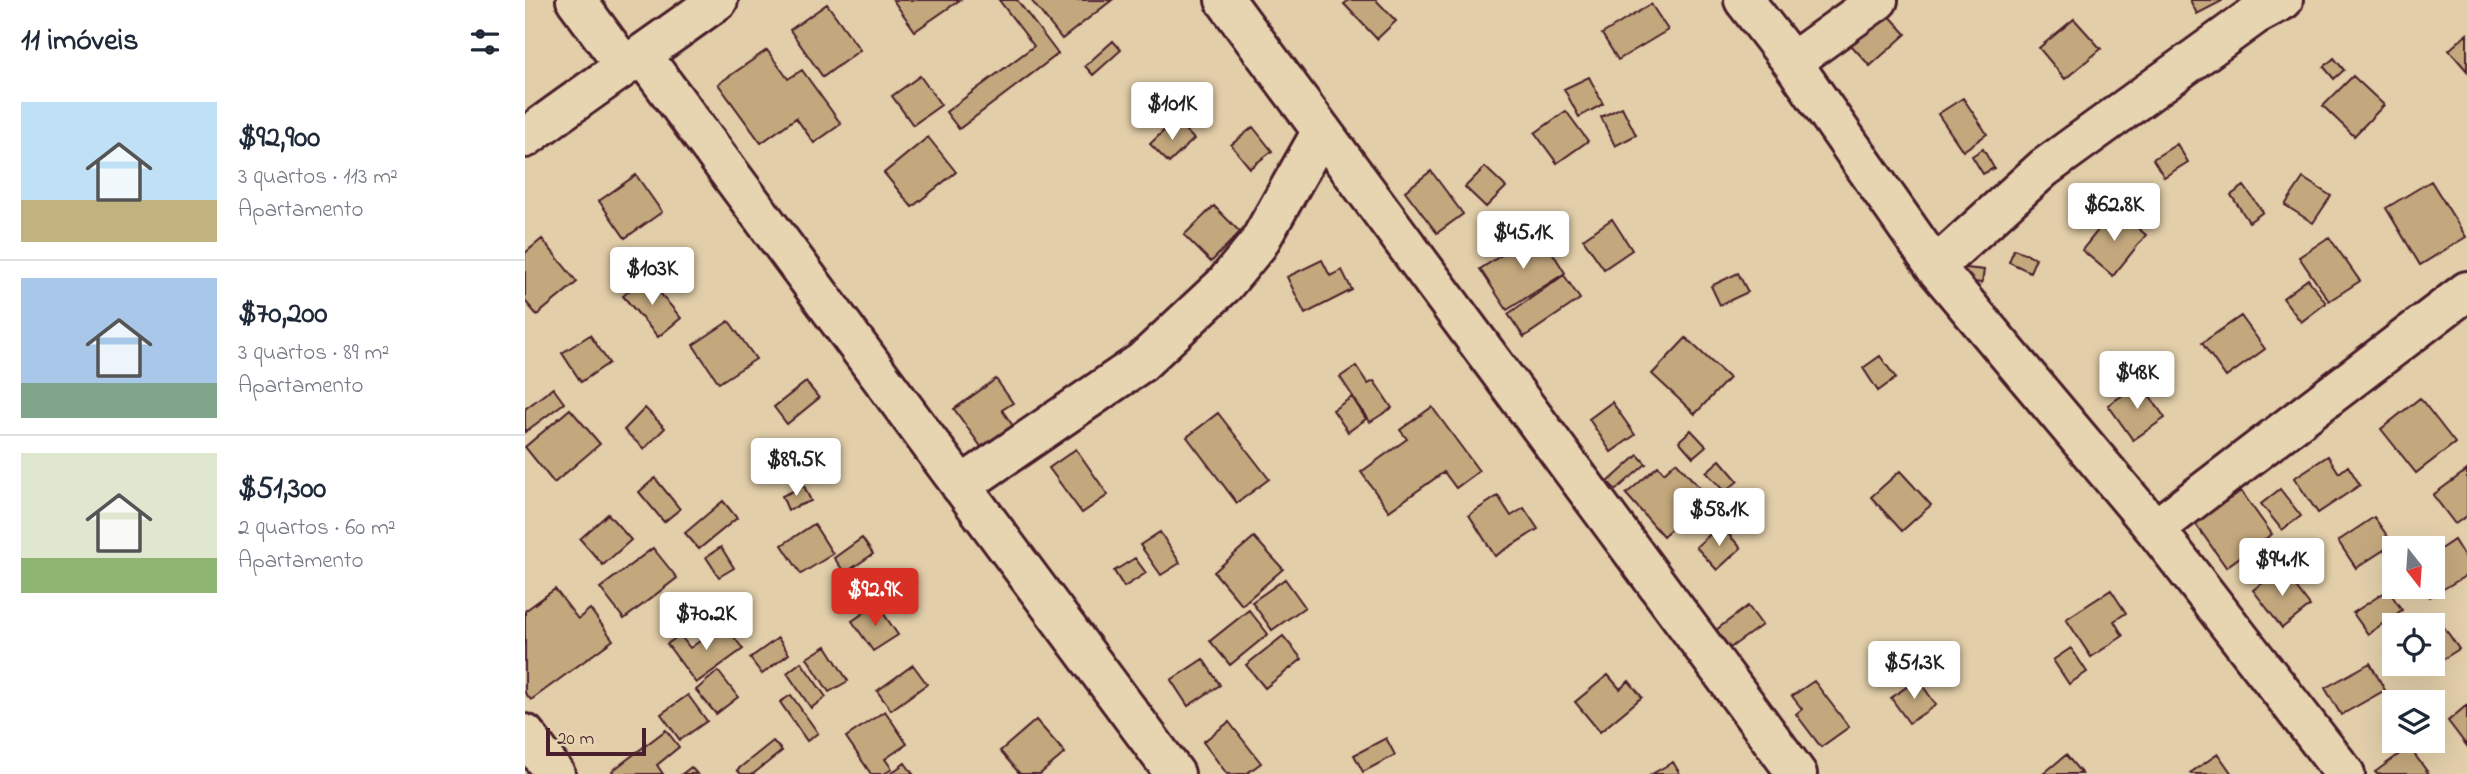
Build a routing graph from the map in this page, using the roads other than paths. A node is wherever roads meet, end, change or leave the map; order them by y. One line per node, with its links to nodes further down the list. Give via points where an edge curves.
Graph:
1 (576, 0): 7 (street)
2 (718, 0): 7 (street)
3 (1225, 0): 9 (street)
4 (1744, 0): 8 (street)
5 (1878, 0): 8 (street)
6 (2283, 0): 11 (street, via 2255,15 2045,168)
7 (633, 60): 10 (street); 13 (street)
8 (1792, 62): 11 (street)
9 (1322, 131): 13 (street, via 1258,244 1224,285 1142,362); 18 (street)
10 (525, 138)
11 (1935, 267): 14 (street)
12 (2467, 291): 14 (street)
13 (961, 486): 17 (street)
14 (2155, 529): 19 (street)
15 (525, 734): 16 (street)
16 (555, 774)
17 (1175, 774)
18 (1797, 774)
19 (2345, 774)

